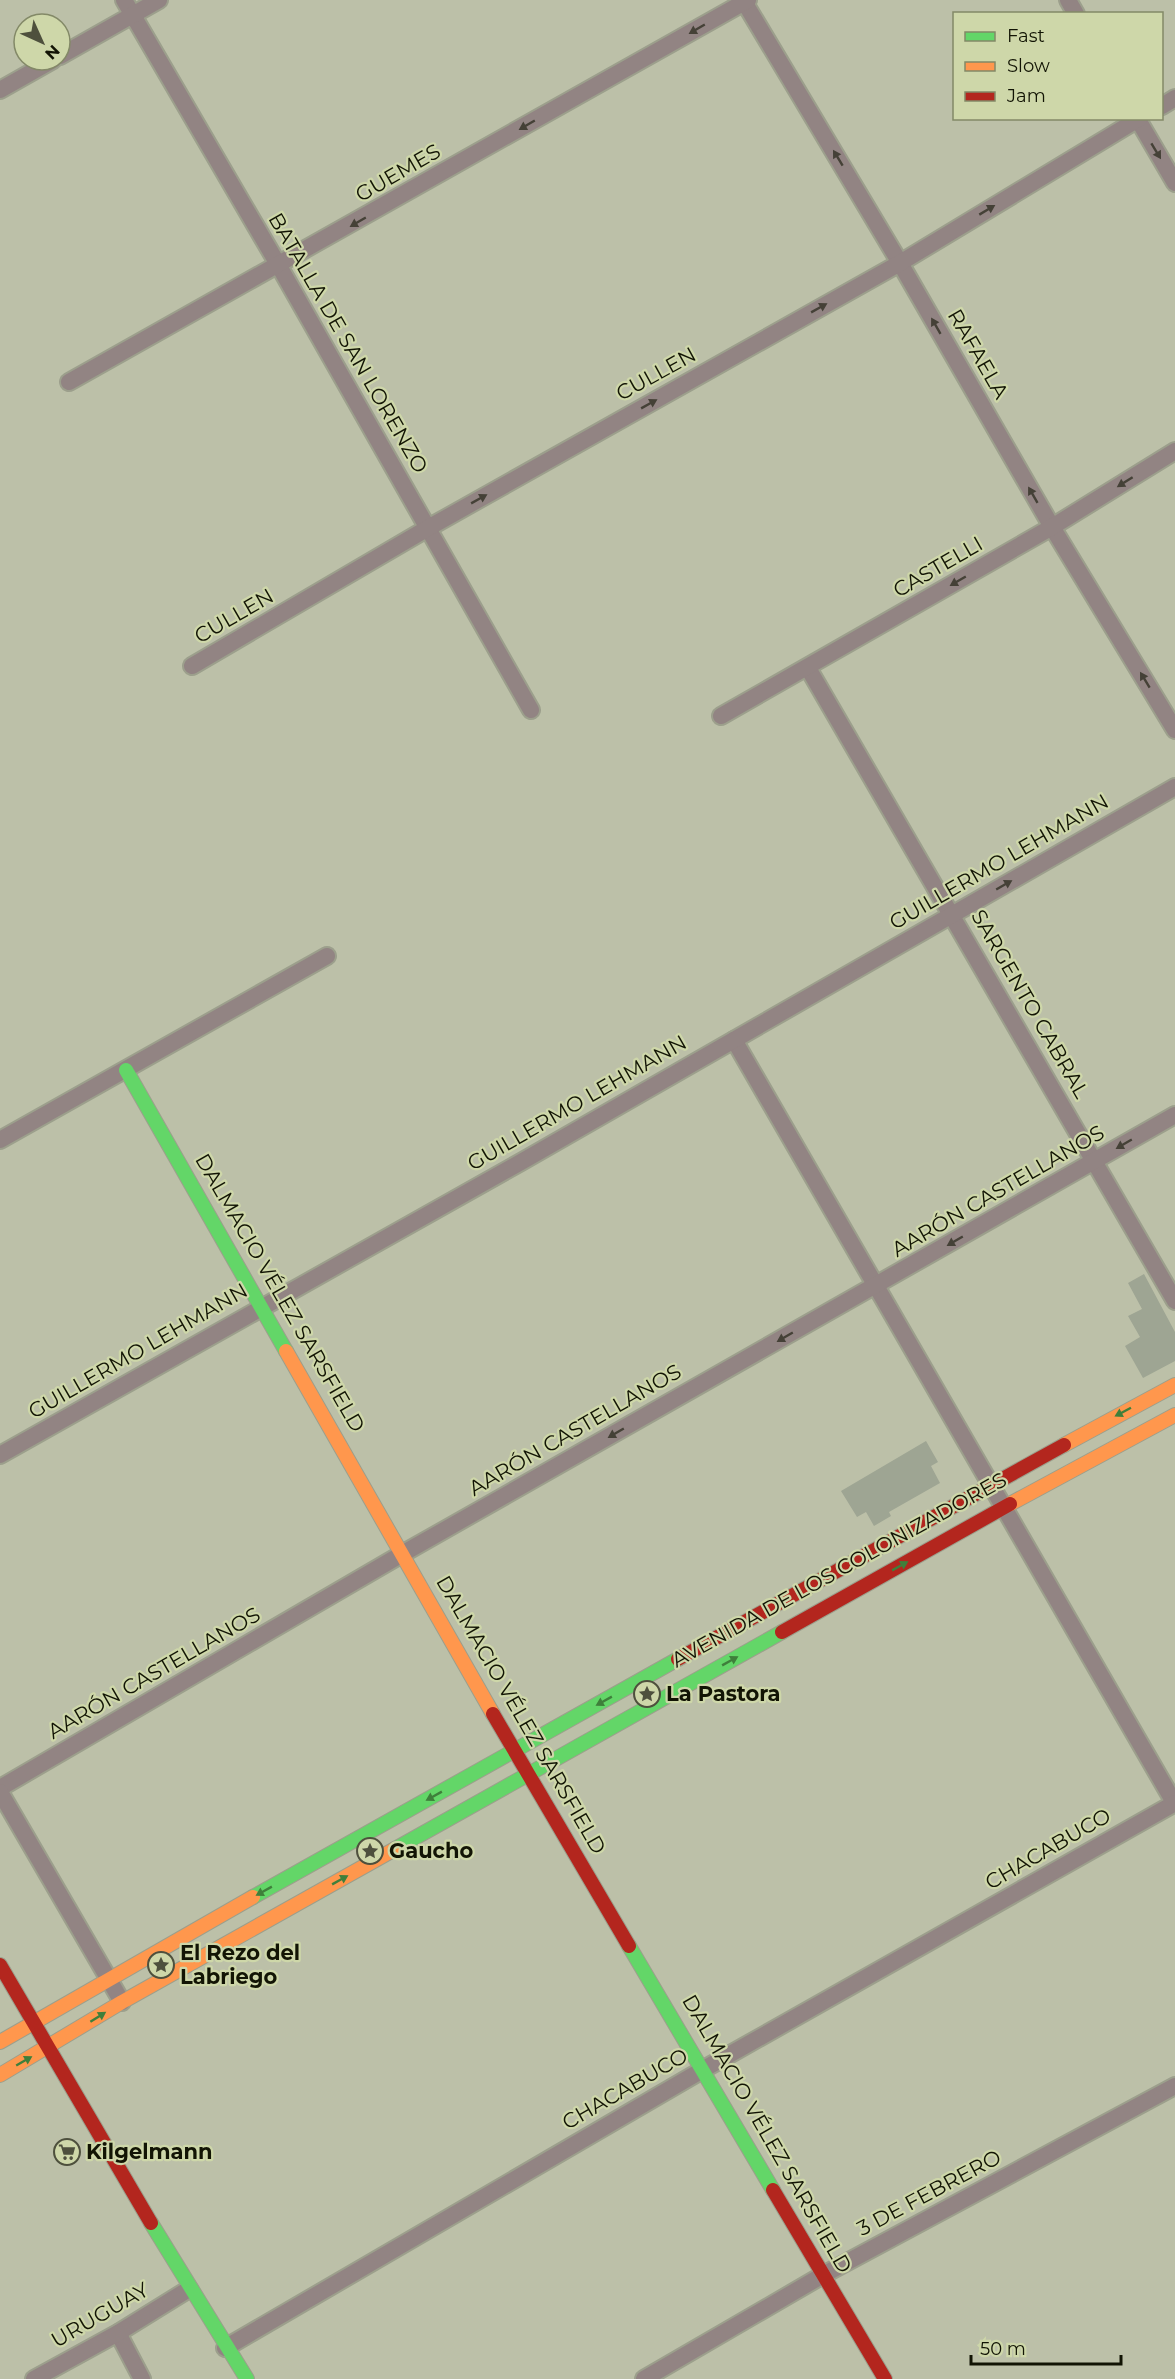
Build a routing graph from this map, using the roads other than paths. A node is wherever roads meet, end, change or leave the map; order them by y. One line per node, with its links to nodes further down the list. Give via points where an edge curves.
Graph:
1 (124, 0): 4 (street, BATALLA DE SAN LORENZO)
2 (159, 0): 4 (street)
3 (745, 1): 11 (street, RAFAELA, one-way to 3); 12 (street, GUEMES, one-way to 12)
4 (133, 15): 5 (street); 12 (street, BATALLA DE SAN LORENZO)
5 (72, 49)
6 (32, 72): 7 (street)
7 (0, 90)
8 (1136, 120): 11 (street, CULLEN, one-way to 8)
9 (1139, 120): 10 (street, one-way to 10)
10 (1175, 183)
11 (900, 262): 15 (street, RAFAELA, one-way to 11); 16 (street, CULLEN, one-way to 11)
12 (279, 266): 13 (street, GUEMES); 16 (street, BATALLA DE SAN LORENZO)
13 (69, 382)
14 (1175, 451): 15 (street, CASTELLI, one-way to 15)
15 (1052, 527): 18 (street, CASTELLI, one-way to 18); 21 (street, RAFAELA, one-way to 15)
16 (428, 528): 17 (street, CULLEN); 19 (street, BATALLA DE SAN LORENZO)
17 (192, 666)
18 (808, 668): 20 (street, CASTELLI); 23 (street, SARGENTO CABRAL)
19 (531, 711)
20 (721, 716)
21 (1175, 730)
22 (1175, 787): 23 (street, GUILLERMO LEHMANN, one-way to 22)
23 (953, 914): 25 (street, GUILLERMO LEHMANN); 29 (street, SARGENTO CABRAL)
24 (327, 956): 26 (street)
25 (734, 1040): 30 (street); 32 (street, GUILLERMO LEHMANN)
26 (126, 1070): 28 (street); 32 (main road, DALMACIO VÉLEZ SARSFIELD)
27 (1175, 1115): 29 (street, AARÓN CASTELLANOS, one-way to 29)
28 (0, 1140)
29 (1094, 1161): 30 (street, AARÓN CASTELLANOS, one-way to 30); 31 (street, SARGENTO CABRAL)
30 (875, 1287): 36 (street); 38 (street, AARÓN CASTELLANOS, one-way to 38)
31 (1175, 1301)
32 (262, 1306): 35 (street, GUILLERMO LEHMANN); 38 (main road, DALMACIO VÉLEZ SARSFIELD)
33 (1175, 1384): 36 (main road, AVENIDA DE LOS COLONIZADORES, one-way to 36)
34 (1175, 1415): 37 (main road, AVENIDA DE LOS COLONIZADORES)
35 (0, 1455)
36 (989, 1485): 37 (street); 39 (main road, AVENIDA DE LOS COLONIZADORES, one-way to 39)
37 (1003, 1509): 40 (main road, AVENIDA DE LOS COLONIZADORES, one-way to 37); 42 (street)
38 (402, 1554): 39 (main road, DALMACIO VÉLEZ SARSFIELD); 41 (street, AARÓN CASTELLANOS)
39 (516, 1751): 40 (main road, DALMACIO VÉLEZ SARSFIELD); 44 (main road, AVENIDA DE LOS COLONIZADORES, one-way to 44)
40 (528, 1775): 45 (main road, AVENIDA DE LOS COLONIZADORES, one-way to 40); 49 (main road, DALMACIO VÉLEZ SARSFIELD)
41 (0, 1790): 44 (street)
42 (1175, 1803): 49 (street, CHACABUCO)
43 (0, 1965): 46 (main road)
44 (107, 1978): 45 (street); 46 (main road, AVENIDA DE LOS COLONIZADORES)
45 (122, 2002): 48 (main road, AVENIDA DE LOS COLONIZADORES, one-way to 45)
46 (33, 2023): 47 (main road, AVENIDA DE LOS COLONIZADORES); 48 (main road)
47 (0, 2043)
48 (48, 2048): 50 (main road, AVENIDA DE LOS COLONIZADORES, one-way to 48); 53 (main road)
49 (704, 2069): 52 (main road, DALMACIO VÉLEZ SARSFIELD); 55 (street, CHACABUCO)
50 (0, 2075)
51 (1175, 2086): 52 (street, 3 DE FEBRERO)
52 (824, 2275): 59 (street, 3 DE FEBRERO); 60 (main road, DALMACIO VÉLEZ SARSFIELD)
53 (189, 2289): 54 (street, URUGUAY); 55 (main road)
54 (118, 2333): 56 (street, URUGUAY); 57 (street)
55 (225, 2348): 58 (main road)
56 (34, 2379)
57 (142, 2379)
58 (247, 2379)
59 (644, 2379)
60 (885, 2379)

